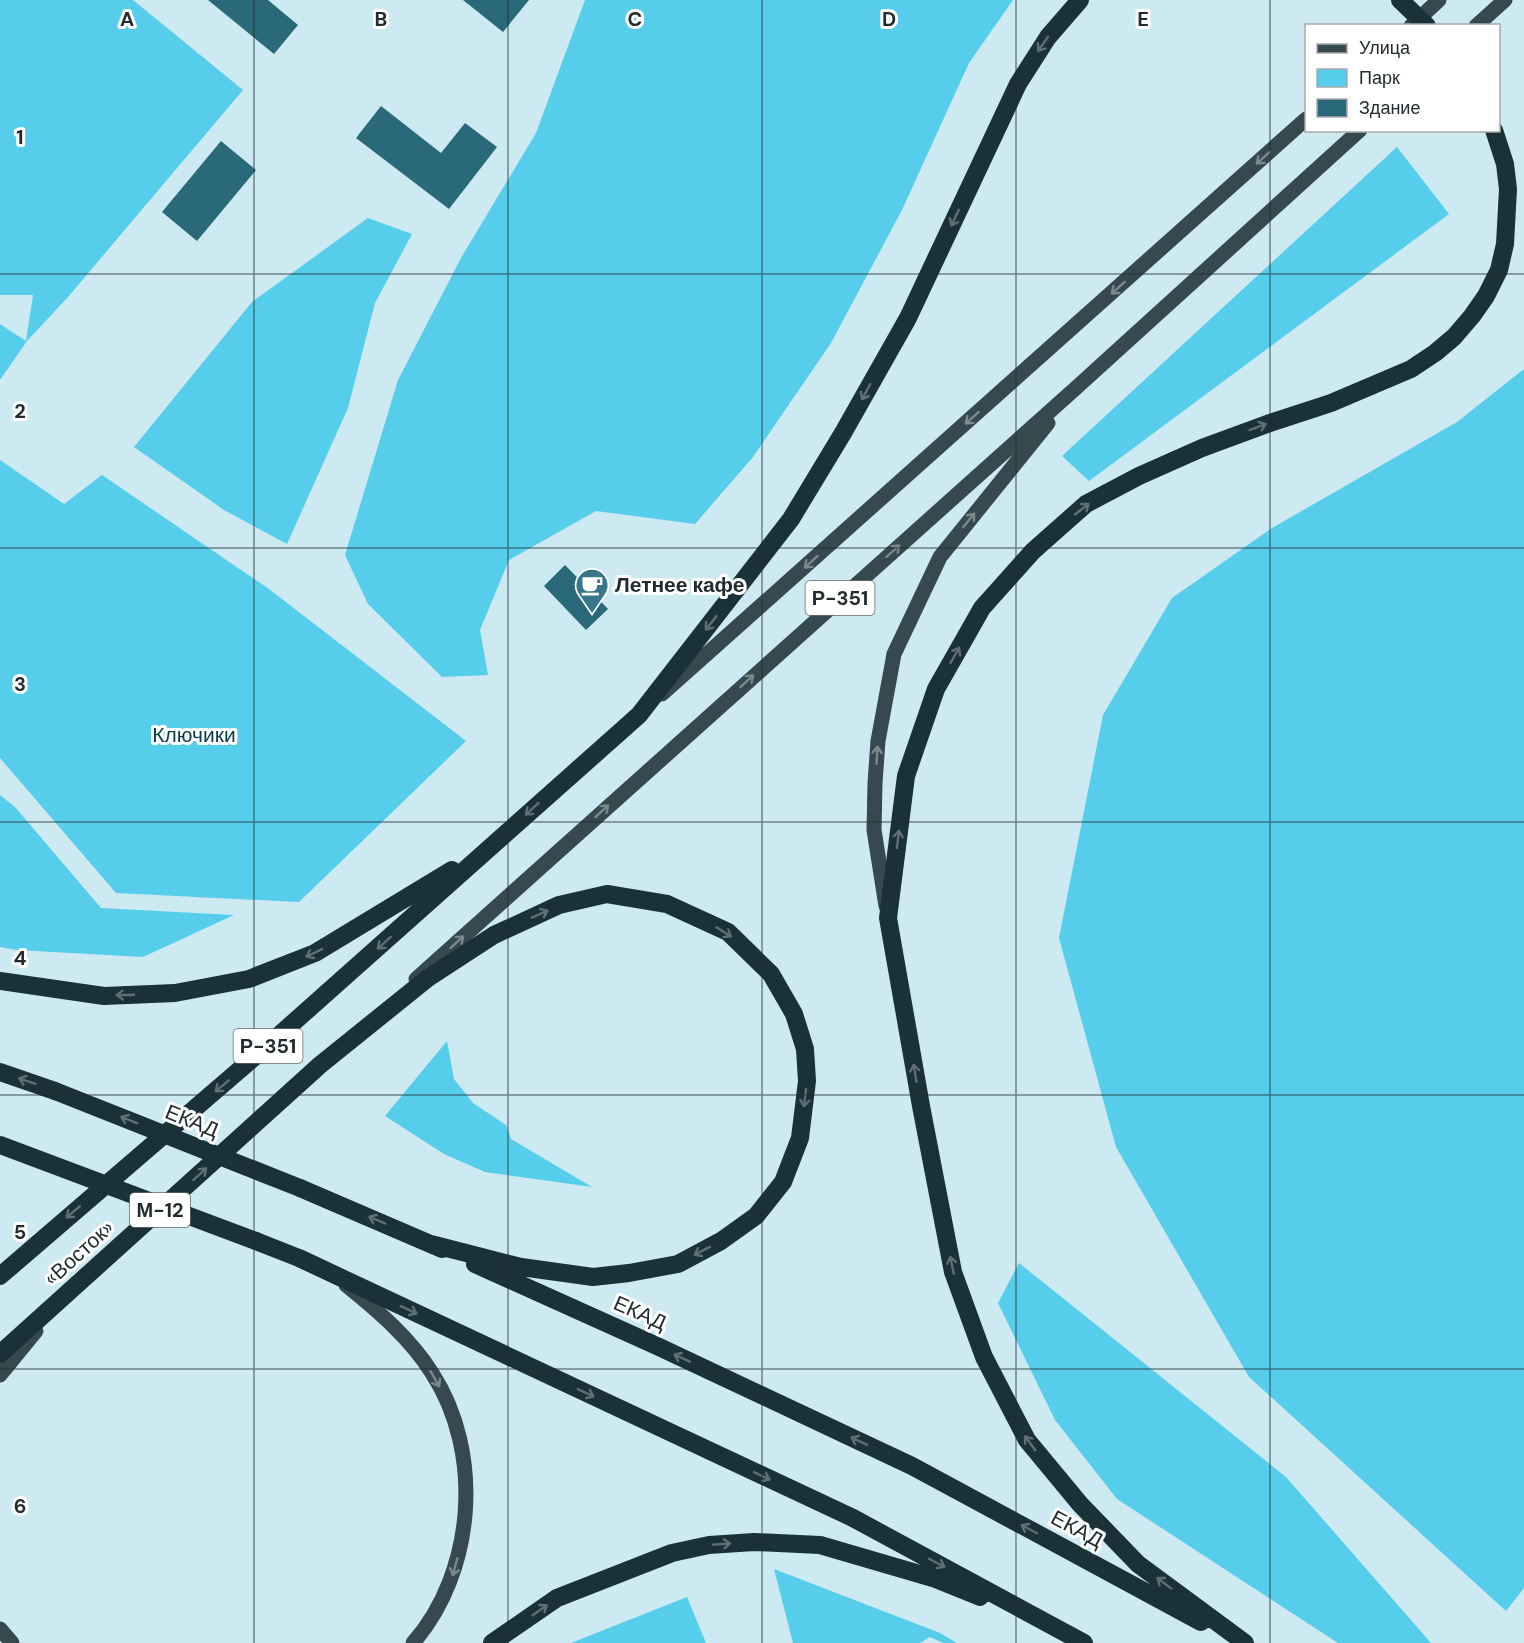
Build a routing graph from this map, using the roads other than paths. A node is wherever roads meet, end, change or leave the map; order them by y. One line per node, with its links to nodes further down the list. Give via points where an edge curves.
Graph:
1 (1080, 0): 12 (highway, one-way to 12, via 1048,37 1018,84 908,318 791,519)
2 (1400, 0): 6 (highway, bridge)
3 (1439, 0): 5 (main road)
4 (1504, 0): 7 (main road)
5 (1413, 24)
6 (1425, 24)
7 (1478, 24)
8 (1305, 120): 12 (main road, Р-351, one-way to 12)
9 (1358, 132): 11 (main road, Р-351)
10 (1495, 132): 14 (highway, one-way to 10, via 906,776 936,689 982,608 1033,551 1086,504 1202,448 1331,403 1412,369 1454,337 1486,296 1499,270 1505,244 1508,189)
11 (1077, 387): 14 (main road, one-way to 11, via 874,830 878,741 894,654 940,556); 16 (main road, Р-351, one-way to 11)
12 (639, 715): 13 (highway, Р-351, one-way to 13)
13 (490, 848): 15 (highway, one-way to 15, via 315,953 249,979 176,993 104,996); 22 (highway, Р-351, one-way to 22)
14 (888, 918): 32 (highway, one-way to 14, via 1138,1564 1080,1504 1027,1440 984,1357 953,1272)
15 (0, 981)
16 (320, 1065): 19 (highway, «Восток», one-way to 19, via 429,978 494,934 559,905 607,894 667,904 728,932 771,974 794,1014 805,1049 807,1081 800,1138 783,1182 756,1216 678,1264 593,1277 521,1267); 21 (highway, «Восток» / М-12, one-way to 16)
17 (0, 1072): 19 (highway, ЕКАД, one-way to 17, bridge, via 55,1090)
18 (0, 1145): 20 (highway, bridge)
19 (431, 1244): 31 (highway, ЕКАД, one-way to 19, via 912,1466)
20 (299, 1258): 26 (highway, one-way to 26, via 853,1518); 28 (main road, one-way to 28, via 374,1307 411,1343 446,1398 462,1444 465,1507 457,1560 438,1606)
21 (103, 1262): 23 (highway, «Восток» / М-12); 24 (main road, via 18,1350)
22 (0, 1275)
23 (0, 1354)
24 (0, 1375)
25 (0, 1629): 27 (main road)
26 (1065, 1631): 29 (highway, one-way to 26, via 557,1598 627,1569 709,1545 754,1542 820,1545 933,1578); 30 (highway)
27 (12, 1643)
28 (413, 1643)
29 (492, 1643)
30 (1084, 1643)
31 (1239, 1643)
32 (1245, 1643)

